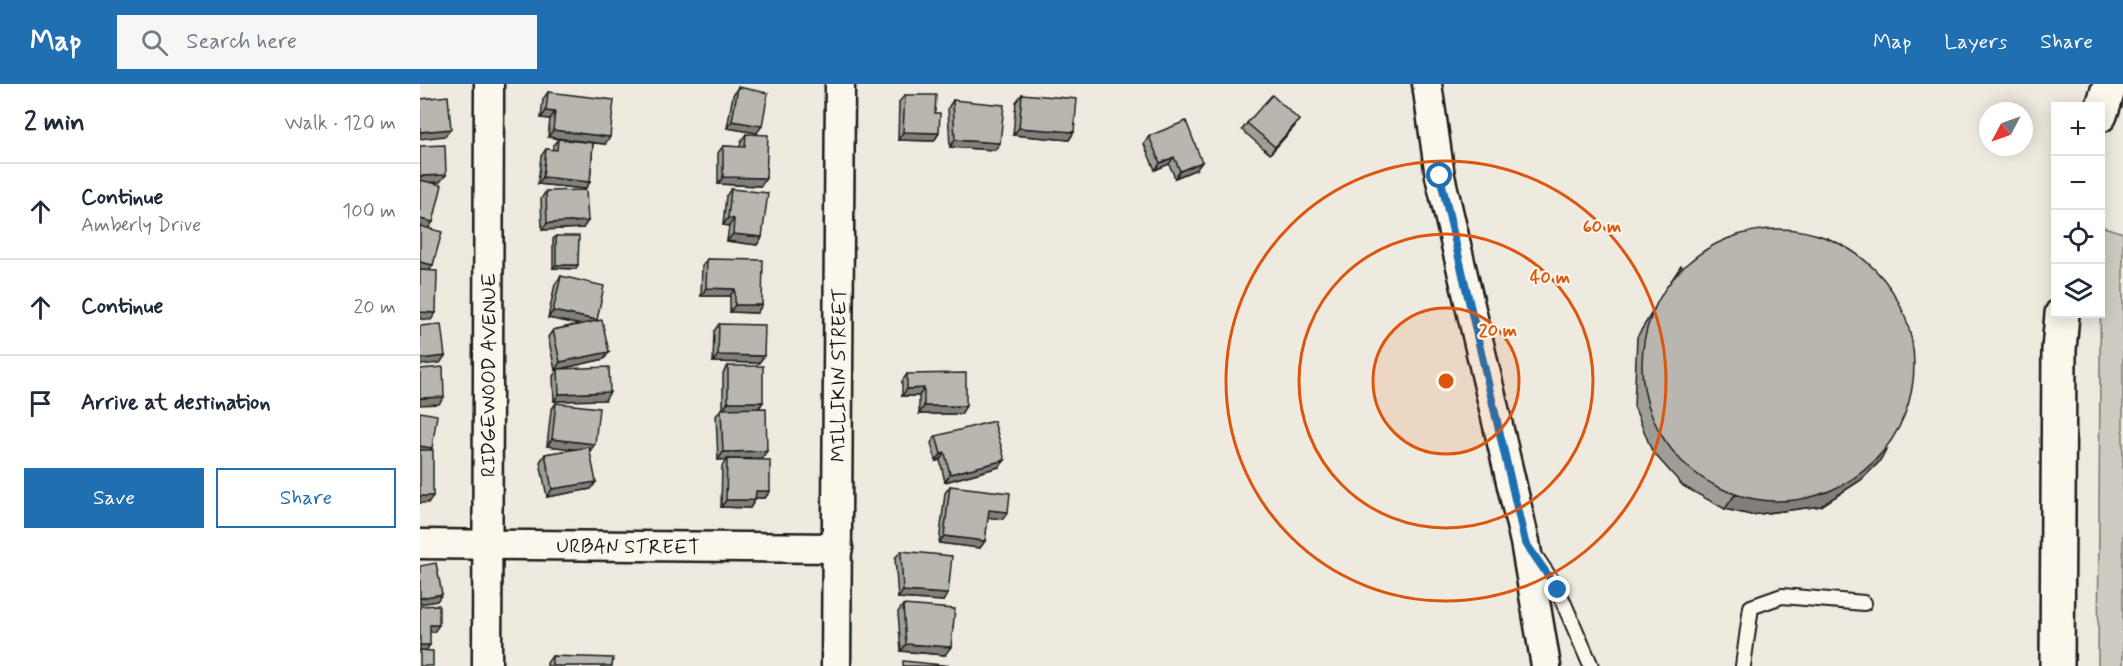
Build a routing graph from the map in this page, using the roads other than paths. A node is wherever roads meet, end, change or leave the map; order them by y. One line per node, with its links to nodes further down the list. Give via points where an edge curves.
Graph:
1 (489, 84): 9 (street, RIDGEWOOD AVENUE)
2 (840, 84): 10 (street, MILLIKIN STREET)
3 (1427, 84): 7 (street, via 1440,176)
4 (2110, 84): 5 (street)
5 (2104, 102)
6 (2062, 318): 17 (street)
7 (1525, 542): 14 (street); 15 (lane, via 1558,590)
8 (420, 544): 9 (street, URBAN STREET)
9 (488, 544): 10 (street, URBAN STREET); 12 (street, RIDGEWOOD AVENUE)
10 (838, 548): 13 (street, MILLIKIN STREET)
11 (1864, 603): 16 (lane, via 1782,596 1751,607)
12 (487, 666)
13 (836, 666)
14 (1546, 666)
15 (1591, 666)
16 (1743, 666)
17 (2057, 666)

